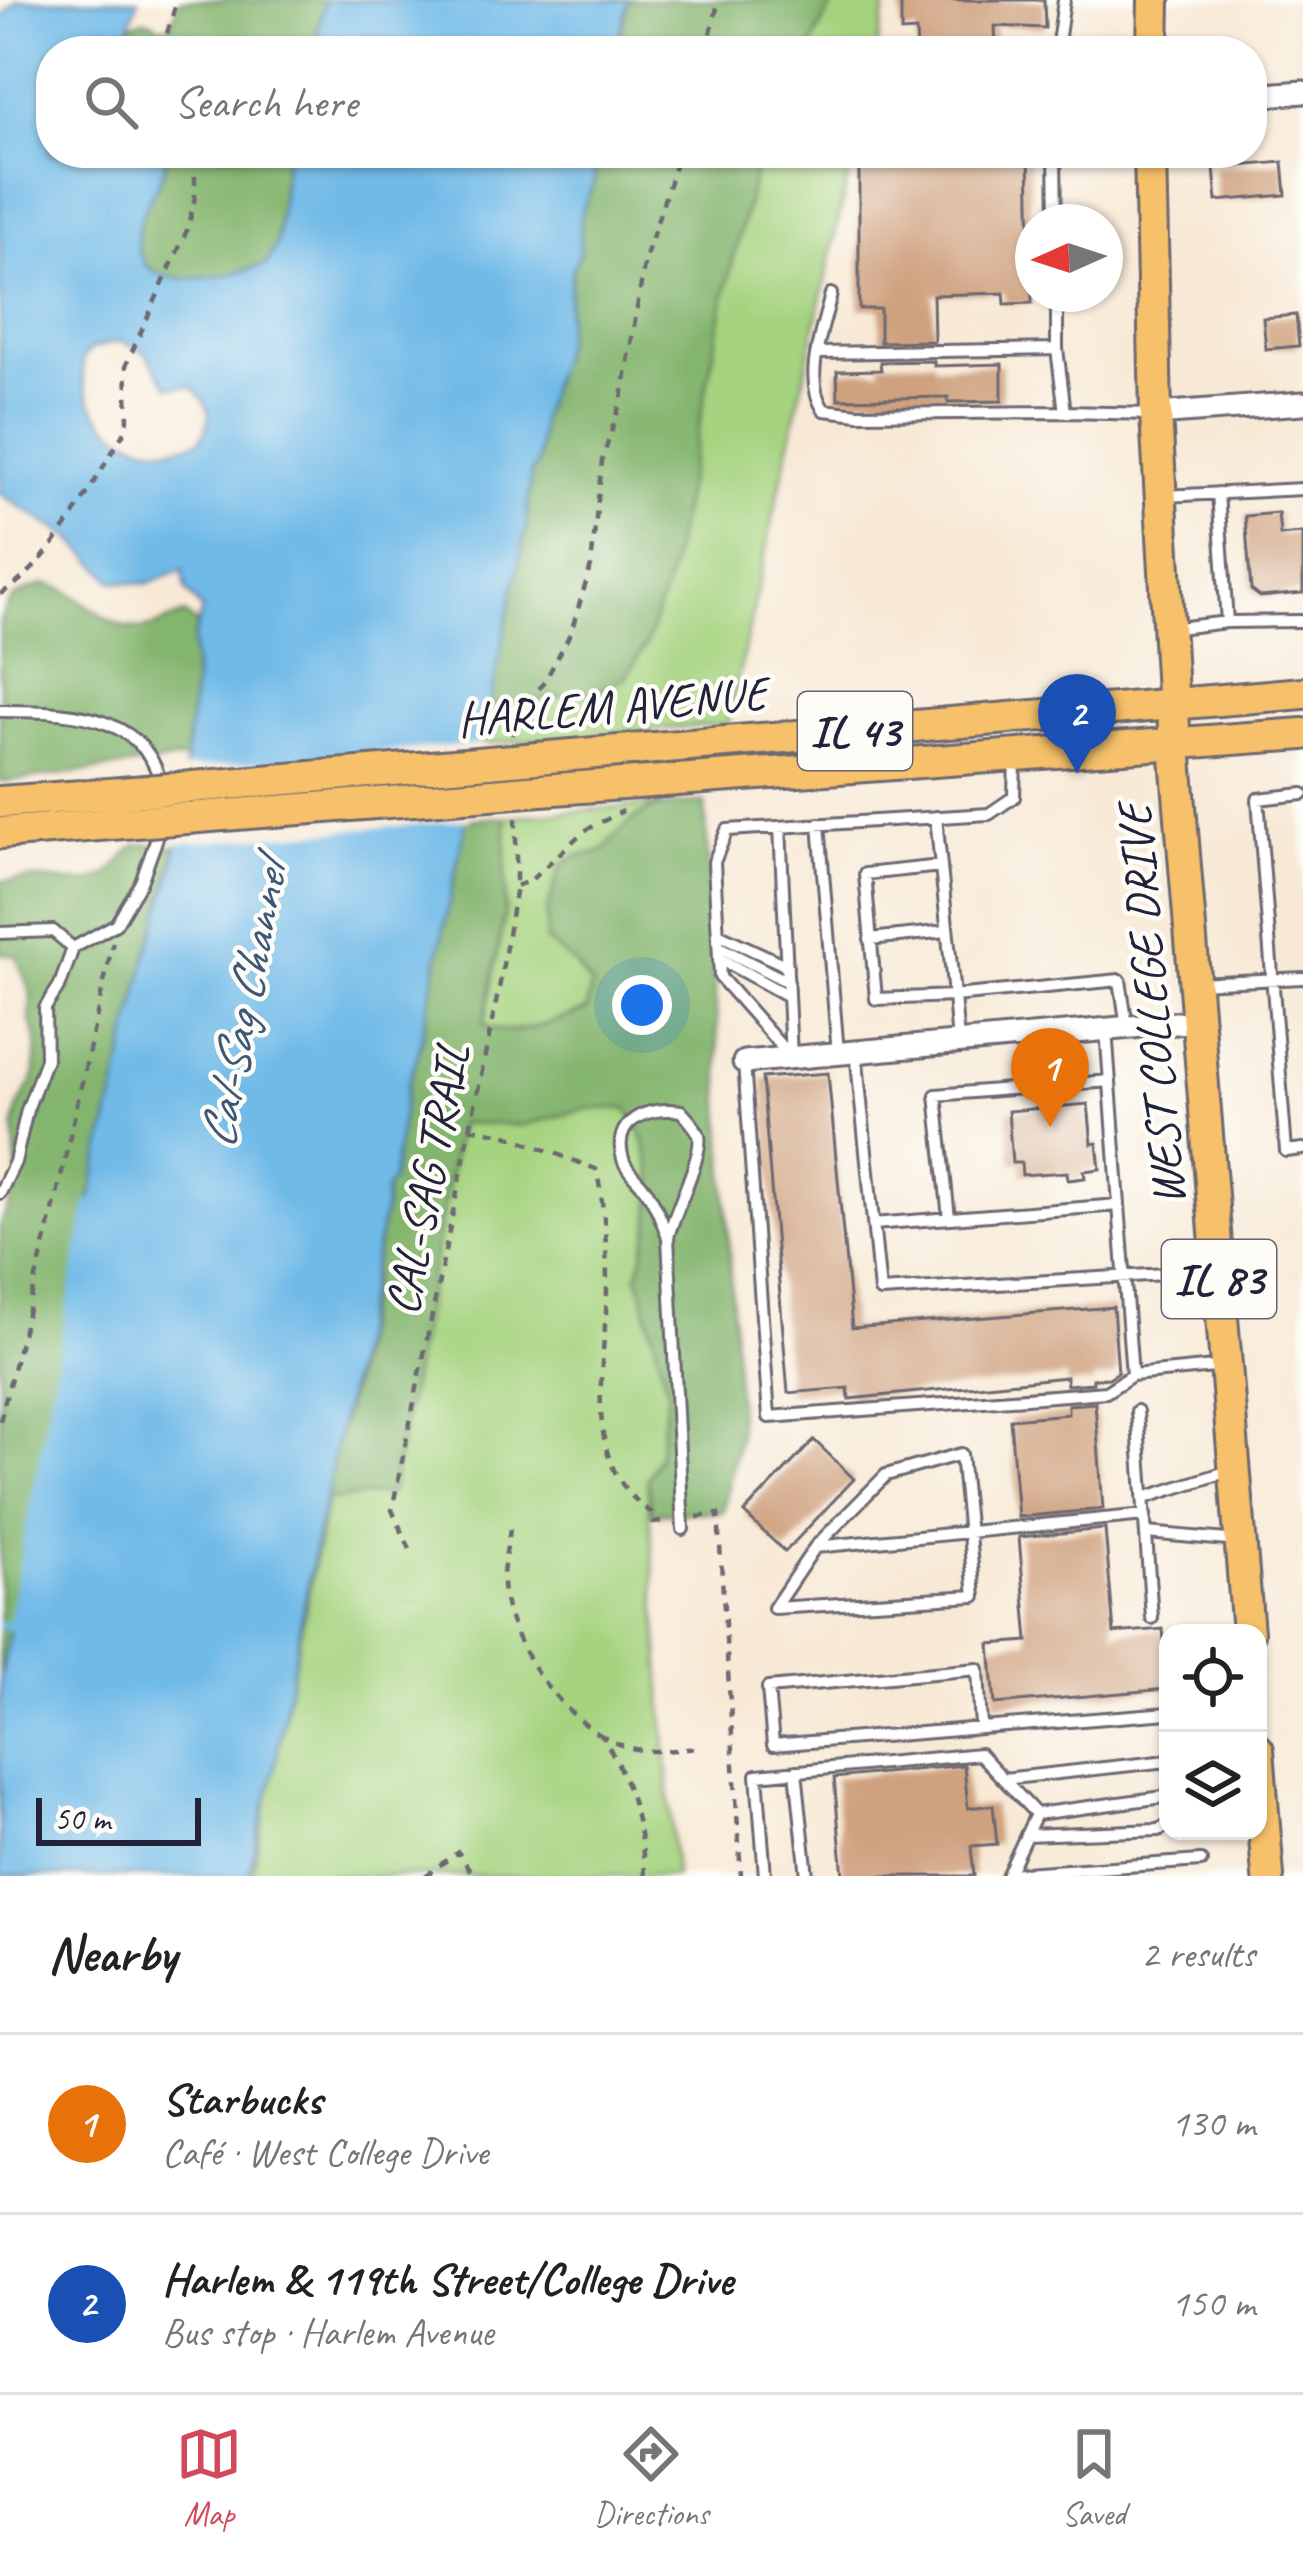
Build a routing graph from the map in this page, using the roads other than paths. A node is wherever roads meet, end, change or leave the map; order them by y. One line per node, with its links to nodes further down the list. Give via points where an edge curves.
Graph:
1 (1064, 0): 3 (lane)
2 (1154, 0): 4 (main road)
3 (1059, 36)
4 (1153, 36)
5 (1303, 92): 6 (street)
6 (1267, 95)
7 (1055, 168): 9 (lane)
8 (1150, 168): 16 (main road, WEST COLLEGE DRIVE / IL 83)
9 (1056, 204)
10 (831, 294): 13 (lane)
11 (1057, 312): 12 (lane)
12 (1057, 349): 13 (lane); 15 (lane)
13 (819, 353): 15 (lane, via 814,390 832,413)
14 (1303, 403): 16 (street)
15 (1065, 412): 16 (lane)
16 (1156, 414): 19 (main road, WEST COLLEGE DRIVE / IL 83)
17 (1303, 489): 18 (lane)
18 (1218, 493): 19 (lane); 21 (lane)
19 (1161, 496): 22 (main road, WEST COLLEGE DRIVE / IL 83)
20 (1303, 621): 21 (lane)
21 (1227, 622): 22 (lane)
22 (1168, 629): 24 (main road, WEST COLLEGE DRIVE / IL 83)
23 (1303, 693): 24 (main road, HARLEM AVENUE / IL 43)
24 (1172, 703): 27 (main road, WEST COLLEGE DRIVE / IL 83); 31 (main road, HARLEM AVENUE / IL 43, bridge, via 524,751)
25 (0, 711): 41 (lane, via 90,717 142,744 155,763 159,839 141,882 116,924)
26 (1303, 734): 27 (main road, HARLEM AVENUE / IL 43)
27 (1174, 745): 28 (main road, HARLEM AVENUE / IL 43); 46 (main road, WEST COLLEGE DRIVE / IL 83)
28 (1015, 755): 31 (main road, HARLEM AVENUE / IL 43, bridge, via 541,790); 32 (lane, via 1014,797 989,814)
29 (1303, 794): 44 (lane, via 1258,800)
30 (0, 802): 31 (main road, HARLEM AVENUE / IL 43)
31 (110, 808): 35 (main road, HARLEM AVENUE / IL 43)
32 (936, 818): 33 (lane); 36 (lane)
33 (819, 824): 34 (lane); 52 (lane)
34 (780, 827): 40 (lane, via 727,830 714,862); 42 (lane)
35 (0, 833)
36 (940, 866): 38 (lane); 39 (lane, via 865,874)
37 (0, 932): 41 (lane, via 53,932)
38 (947, 932): 39 (lane); 47 (lane)
39 (870, 939): 47 (lane, via 876,999)
40 (719, 947): 42 (lane); 45 (lane); 48 (lane); 53 (lane, via 721,977)
41 (73, 948): 57 (lane, via 45,1008 46,1059)
42 (787, 966): 45 (lane)
43 (1303, 978): 44 (lane)
44 (1274, 979): 46 (lane); 56 (lane, via 1286,1151)
45 (788, 982): 48 (lane)
46 (1195, 983): 49 (main road, WEST COLLEGE DRIVE / IL 83)
47 (954, 996): 50 (lane, via 1120,980); 51 (lane)
48 (788, 997): 53 (lane)
49 (1198, 1021): 50 (street); 62 (main road, WEST COLLEGE DRIVE / IL 83)
50 (1117, 1028): 51 (street); 55 (lane)
51 (958, 1042): 52 (street)
52 (847, 1052): 53 (street); 60 (lane)
53 (791, 1058): 54 (street)
54 (744, 1062): 65 (lane, via 769,1418 1106,1392)
55 (1110, 1081): 58 (lane); 59 (lane, via 936,1095)
56 (1303, 1149)
57 (0, 1193)
58 (1119, 1204): 59 (lane); 63 (lane)
59 (949, 1218): 60 (lane)
60 (874, 1224): 63 (lane, via 880,1291)
61 (668, 1237): 61 (lane, via 698,1161 699,1134 681,1111 656,1107 622,1135 623,1159); 70 (lane)
62 (1219, 1271): 63 (lane); 64 (main road, WEST COLLEGE DRIVE / IL 83)
63 (1124, 1276): 65 (lane)
64 (1226, 1366): 65 (lane); 67 (main road, WEST COLLEGE DRIVE / IL 83)
65 (1132, 1376)
66 (1137, 1411): 68 (lane)
67 (1235, 1469): 68 (lane); 73 (main road, WEST COLLEGE DRIVE / IL 83)
68 (1144, 1498): 69 (lane)
69 (1145, 1515): 71 (lane); 72 (lane)
70 (683, 1524)
71 (970, 1532): 74 (lane); 74 (lane, via 961,1454 886,1475); 74 (lane, via 975,1596 774,1608)
72 (1147, 1533): 73 (lane); 75 (lane)
73 (1241, 1542): 76 (main road, WEST COLLEGE DRIVE / IL 83)
74 (815, 1547)
75 (1152, 1618)
76 (1247, 1624)
77 (1159, 1714): 78 (lane)
78 (981, 1728): 78 (lane, via 772,1745 768,1688 978,1669)
79 (1159, 1762): 81 (lane)
80 (796, 1771): 81 (lane, via 980,1754); 89 (lane, via 757,1775); 90 (lane)
81 (1003, 1779): 83 (lane)
82 (1159, 1798): 83 (lane)
83 (1036, 1814): 85 (lane)
84 (1159, 1830): 85 (lane)
85 (1026, 1835): 88 (lane)
86 (1264, 1840): 91 (main road)
87 (1201, 1862): 88 (lane)
88 (1007, 1875)
89 (765, 1876)
90 (807, 1876)
91 (1268, 1876)

